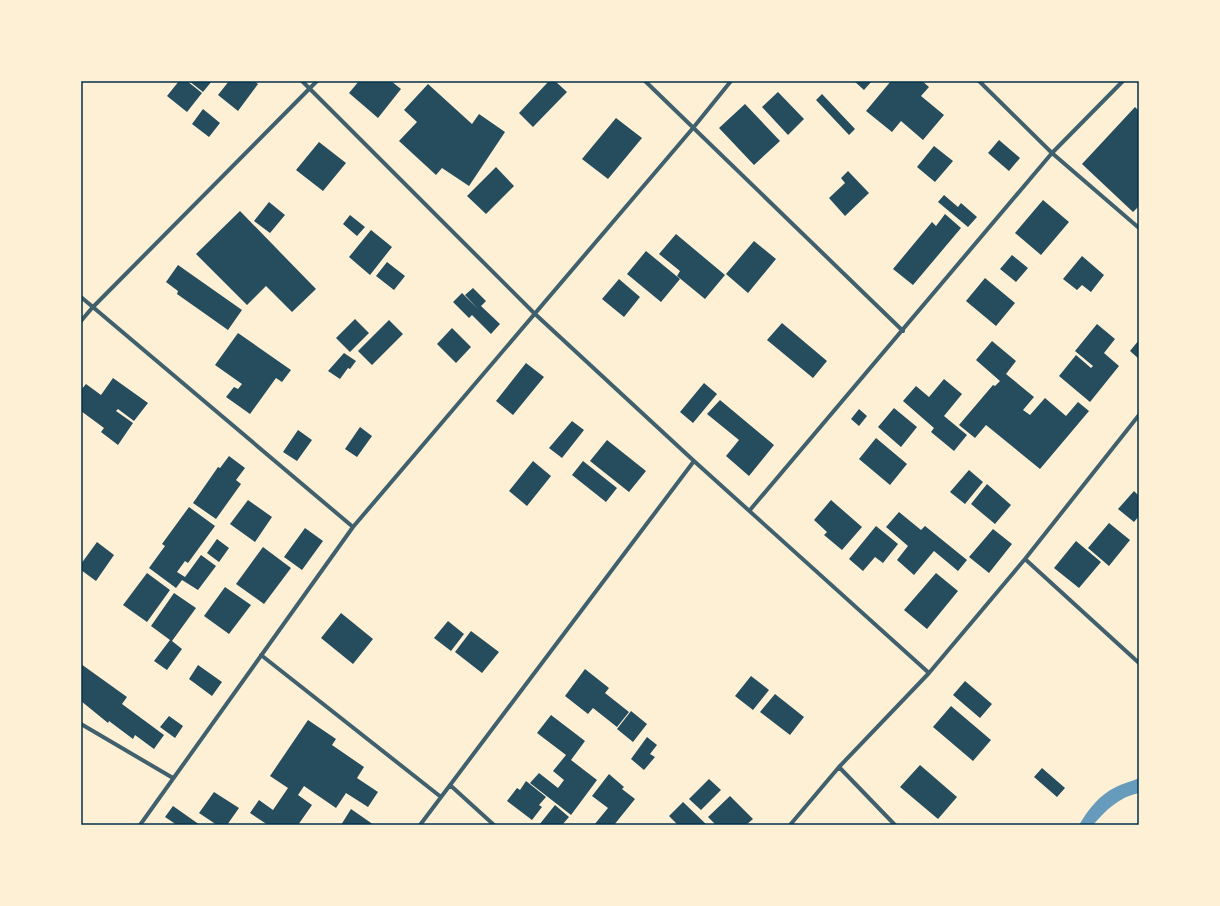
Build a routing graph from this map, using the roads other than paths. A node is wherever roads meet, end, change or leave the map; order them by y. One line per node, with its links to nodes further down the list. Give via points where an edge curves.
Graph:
1 (302, 81): 7 (street)
2 (317, 81): 7 (street)
3 (645, 81): 8 (street)
4 (730, 81): 8 (street)
5 (979, 81): 9 (street)
6 (1124, 81): 9 (street)
7 (310, 88): 12 (street); 13 (street)
8 (693, 128): 13 (street); 15 (street)
9 (1052, 153): 10 (street); 15 (street)
10 (1139, 228)
11 (81, 298): 12 (street)
12 (92, 308): 14 (street); 19 (street)
13 (534, 313): 17 (street); 19 (street)
14 (81, 321)
15 (903, 331): 18 (street)
16 (1139, 415): 20 (street)
17 (694, 461): 18 (street); 27 (street)
18 (750, 510): 23 (street)
19 (353, 527): 21 (street)
20 (1025, 559): 22 (street); 23 (street)
21 (261, 655): 26 (street); 28 (street)
22 (1139, 663)
23 (930, 672): 25 (street)
24 (81, 724): 26 (street)
25 (839, 767): 32 (street); 33 (street)
26 (173, 778): 29 (street)
27 (450, 785): 28 (street); 31 (street)
28 (441, 797): 30 (street)
29 (140, 825)
30 (420, 825)
31 (494, 825)
32 (790, 825)
33 (895, 825)

